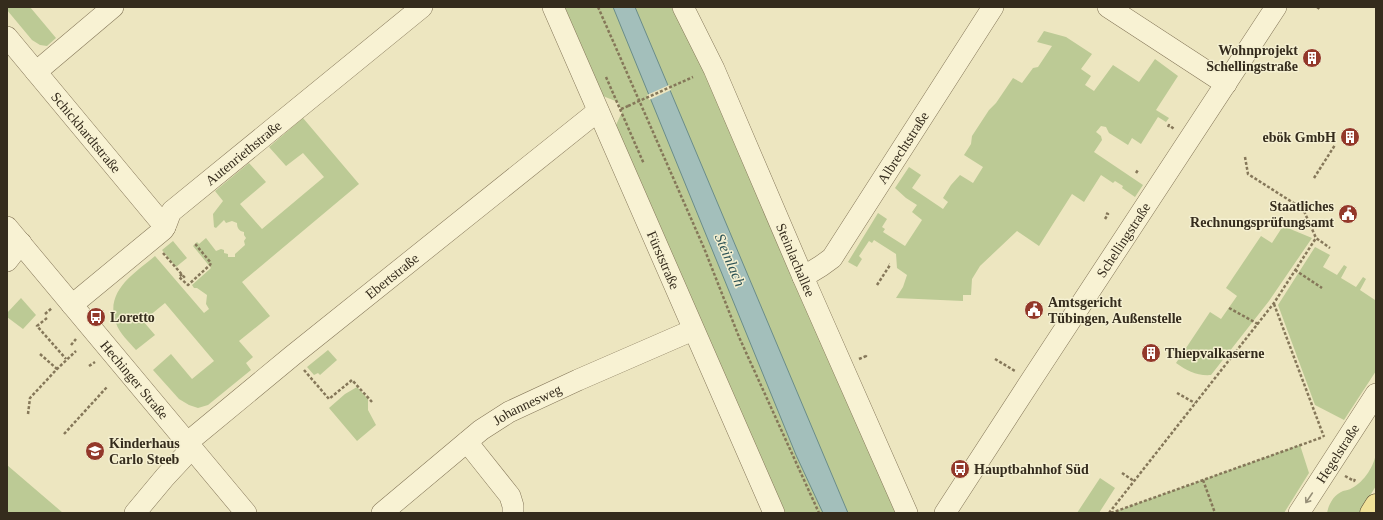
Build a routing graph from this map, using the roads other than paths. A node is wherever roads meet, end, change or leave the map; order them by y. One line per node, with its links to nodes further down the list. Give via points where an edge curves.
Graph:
1 (113, 7): 9 (street)
2 (422, 7): 13 (street, Autenriethstraße, via 172,211 168,223)
3 (554, 7): 11 (street, Fürststraße)
4 (683, 7): 16 (street, Steinlachallee, via 714,69)
5 (993, 7): 16 (street, Albrechtstraße, via 832,258)
6 (1108, 7): 10 (street)
7 (1276, 7): 10 (street, Schellingstraße)
8 (7, 37): 9 (street, Schickhardtstraße)
9 (36, 72): 13 (street, Schickhardtstraße)
10 (1226, 84): 29 (street, Schellingstraße)
11 (598, 111): 18 (street, Fürststraße); 21 (street, Ebertstraße, via 292,356)
12 (7, 227): 14 (street, Hechinger Straße)
13 (158, 233): 17 (street, Autenriethstraße)
14 (20, 243): 15 (street); 17 (street, Hechinger Straße)
15 (7, 261)
16 (803, 277): 28 (street, Steinlachallee)
17 (72, 305): 21 (street, Hechinger Straße)
18 (693, 330): 20 (street, Johannesweg, via 524,404 494,421); 27 (street, Fürststraße)
19 (1376, 394): 30 (street, Hegelstraße, one-way to 30)
20 (467, 442): 25 (street, Johannesweg); 26 (street, via 510,496)
21 (190, 445): 23 (street, Ebertstraße); 24 (street, Hechinger Straße)
22 (1376, 505): 31 (main road)
23 (135, 513)
24 (246, 513)
25 (382, 513)
26 (513, 513)
27 (774, 513)
28 (907, 513)
29 (945, 513)
30 (1299, 513)
31 (1371, 513)

